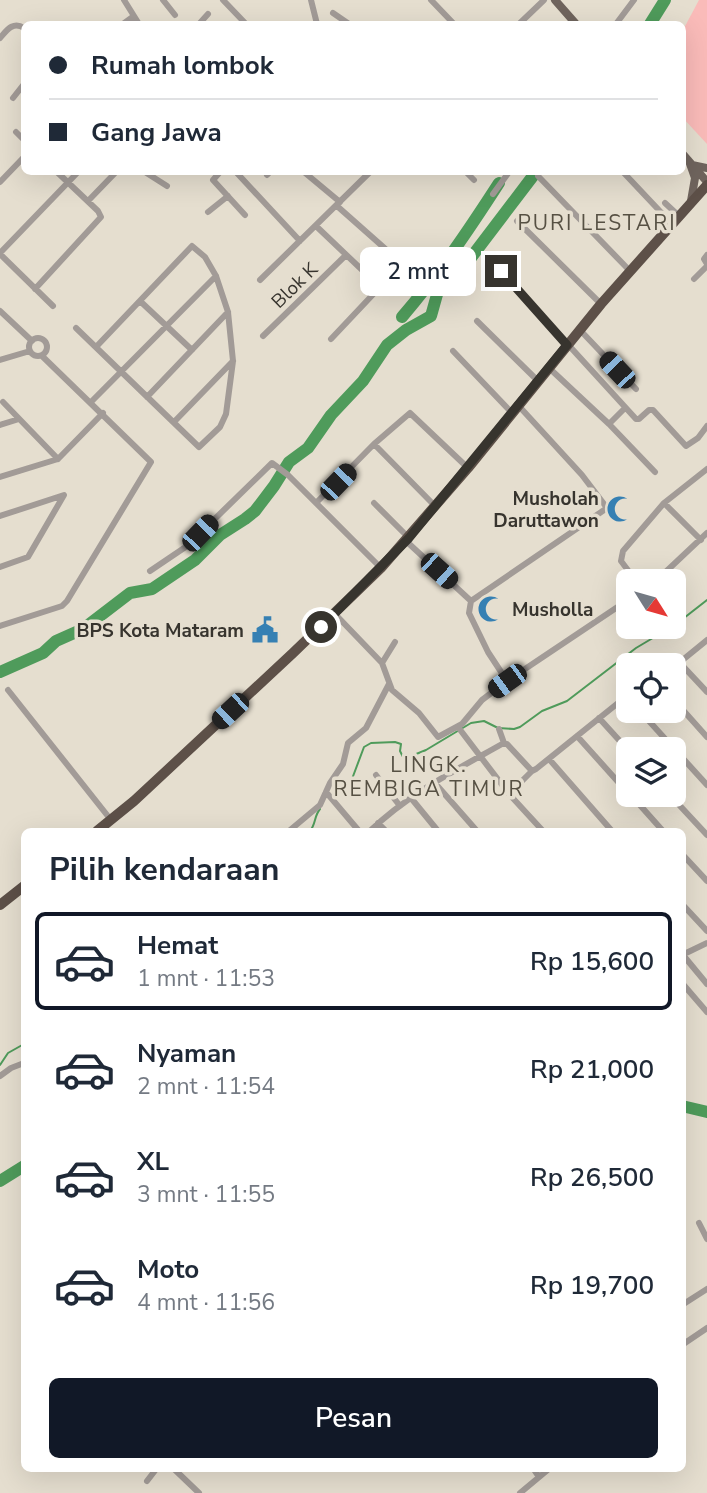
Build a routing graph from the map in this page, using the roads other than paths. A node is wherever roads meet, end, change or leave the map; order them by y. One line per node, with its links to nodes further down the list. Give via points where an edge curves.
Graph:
1 (124, 0): 12 (street)
2 (163, 0): 11 (street)
3 (223, 0): 16 (street)
4 (311, 0): 17 (street)
5 (431, 0): 19 (street)
6 (544, 0): 20 (street)
7 (555, 0): 21 (main road)
8 (634, 0): 22 (street)
9 (333, 13): 18 (street)
10 (208, 14): 15 (street)
11 (176, 15)
12 (134, 16): 13 (street); 14 (street)
13 (127, 21)
14 (137, 21)
15 (202, 21)
16 (243, 21)
17 (316, 21)
18 (345, 21)
19 (451, 21)
20 (522, 21)
21 (573, 21)
22 (618, 21)
23 (21, 27): 24 (street, via 12,26)
24 (0, 38)
25 (21, 88): 26 (street)
26 (13, 98)
27 (16, 132): 28 (street)
28 (21, 137)
29 (686, 157): 31 (main road)
30 (21, 159): 46 (street)
31 (691, 163): 32 (main road); 48 (main road); 54 (main road, via 695,182)
32 (707, 168)
33 (60, 175): 47 (street)
34 (75, 175): 47 (street)
35 (113, 175): 52 (street)
36 (150, 175): 49 (street)
37 (217, 175): 51 (street, via 213,180)
38 (239, 175): 61 (street)
39 (307, 175): 55 (street)
40 (365, 175): 55 (street)
41 (469, 175): 45 (street)
42 (507, 175): 50 (street)
43 (625, 175): 58 (street)
44 (538, 176): 68 (street)
45 (474, 180)
46 (0, 182)
47 (68, 182): 52 (street); 62 (street)
48 (707, 184): 54 (highway)
49 (167, 186)
50 (493, 194)
51 (228, 196): 56 (street); 57 (street)
52 (88, 201): 72 (street, via 100,220)
53 (665, 203): 58 (street)
54 (690, 203): 58 (highway)
55 (339, 204): 60 (street); 66 (street)
56 (208, 212)
57 (245, 215)
58 (675, 220): 68 (highway)
59 (517, 221): 74 (street)
60 (316, 226): 61 (street); 63 (street)
61 (300, 241): 71 (street)
62 (0, 254): 72 (street)
63 (346, 255): 82 (street, Blok K); 83 (street, via 380,287)
64 (707, 255): 65 (street)
65 (707, 265): 70 (street)
66 (407, 268)
67 (501, 271): 85 (street)
68 (630, 271): 74 (highway)
69 (216, 276): 73 (street, via 192,246); 77 (street); 79 (street)
70 (694, 279)
71 (260, 280)
72 (35, 289): 75 (street)
73 (140, 301): 79 (street); 86 (street)
74 (601, 304): 81 (highway)
75 (53, 306)
76 (0, 311): 84 (street)
77 (228, 312): 87 (street); 92 (street)
78 (477, 321): 95 (street)
79 (166, 326): 87 (street); 94 (street)
80 (76, 328): 86 (street)
81 (580, 330): 85 (highway); 96 (street)
82 (263, 337)
83 (331, 339)
84 (32, 341): 88 (street); 90 (street, via 46,342)
85 (567, 345): 93 (highway); 101 (street)
86 (96, 347): 94 (street)
87 (192, 350): 97 (street)
88 (30, 351): 90 (street); 91 (street)
89 (453, 351): 100 (street)
90 (42, 356): 99 (street)
91 (0, 360)
92 (233, 361): 104 (street); 104 (street, via 226,414 220,426 199,447)
93 (548, 367): 95 (highway); 105 (street)
94 (121, 372): 97 (street); 99 (street)
95 (537, 380): 100 (highway)
96 (636, 389)
97 (147, 397): 104 (street)
98 (4, 402): 103 (street)
99 (91, 402): 102 (street)
100 (514, 408): 110 (highway); 127 (street, via 582,475 607,508)
101 (625, 408): 105 (street); 107 (street, via 638,420 653,410 685,446 695,442)
102 (103, 413): 109 (street); 130 (street, via 149,458 150,466 67,601)
103 (19, 419): 106 (street); 109 (street)
104 (174, 422)
105 (609, 424): 112 (street)
106 (0, 425)
107 (707, 426)
108 (374, 444): 110 (street, via 410,414); 114 (street); 117 (street)
109 (58, 459): 113 (street)
110 (468, 468): 117 (highway)
111 (707, 469): 116 (street)
112 (654, 472)
113 (0, 477)
114 (317, 503): 123 (street); 126 (street, via 272,463 187,546)
115 (374, 503): 120 (street)
116 (664, 503): 121 (street); 124 (street, via 621,556)
117 (435, 506): 120 (highway)
118 (0, 516): 122 (street, via 64,495 28,557)
119 (707, 533): 121 (street)
120 (407, 539): 123 (highway); 127 (street)
121 (701, 540): 125 (street)
122 (0, 567)
123 (381, 568): 129 (highway)
124 (627, 569)
125 (669, 569)
126 (150, 571)
127 (471, 601): 136 (street, via 469,613)
128 (616, 608): 136 (street)
129 (335, 614): 134 (street); 163 (highway)
130 (0, 626)
131 (706, 641): 133 (street)
132 (395, 642): 134 (street)
133 (686, 658)
134 (382, 663): 137 (street)
135 (686, 673): 139 (street)
136 (507, 681): 144 (street, via 482,701)
137 (389, 684): 144 (street, via 438,737); 158 (street, via 366,728 348,743)
138 (8, 690): 163 (street)
139 (707, 692)
140 (616, 706): 142 (street)
141 (686, 713): 148 (street)
142 (599, 718): 146 (street); 147 (street)
143 (651, 723): 156 (street)
144 (460, 728): 150 (street)
145 (499, 729): 149 (street)
146 (577, 736): 151 (street); 154 (street)
147 (616, 737)
148 (707, 737)
149 (505, 743): 150 (street); 152 (street)
150 (479, 756): 155 (street); 157 (street)
151 (549, 759): 152 (street); 173 (street)
152 (532, 771): 157 (street)
153 (376, 775): 160 (street)
154 (616, 780)
155 (434, 782): 159 (street); 171 (street)
156 (707, 785)
157 (509, 794): 172 (street)
158 (328, 795): 166 (street); 167 (street)
159 (411, 798): 160 (street); 170 (street)
160 (400, 806): 164 (street)
161 (641, 807): 174 (street)
162 (681, 807): 175 (street)
163 (111, 820): 165 (highway)
164 (379, 823): 168 (street); 169 (street)
165 (101, 828)
166 (293, 828)
167 (356, 828)
168 (373, 828)
169 (383, 828)
170 (436, 828)
171 (474, 828)
172 (539, 828)
173 (609, 828)
174 (660, 828)
175 (707, 835)
176 (686, 857): 177 (street)
177 (707, 881)
178 (21, 890): 179 (highway)
179 (0, 905)
180 (686, 908): 181 (street)
181 (707, 931)
182 (707, 943): 183 (street)
183 (686, 954)
184 (686, 959): 185 (street)
185 (707, 984)
186 (686, 988): 187 (street)
187 (707, 1012)
188 (21, 1064): 189 (street)
189 (0, 1076)
190 (699, 1223): 191 (street)
191 (707, 1239)
192 (707, 1289): 193 (street)
193 (686, 1302)
194 (707, 1328): 195 (street)
195 (686, 1342)
196 (154, 1472): 201 (street)
197 (177, 1472): 202 (street)
198 (535, 1472): 200 (street)
199 (546, 1472): 200 (street)
200 (539, 1478): 205 (street)
201 (147, 1481)
202 (192, 1486): 203 (street); 204 (street)
203 (185, 1493)
204 (199, 1493)
205 (520, 1493)

